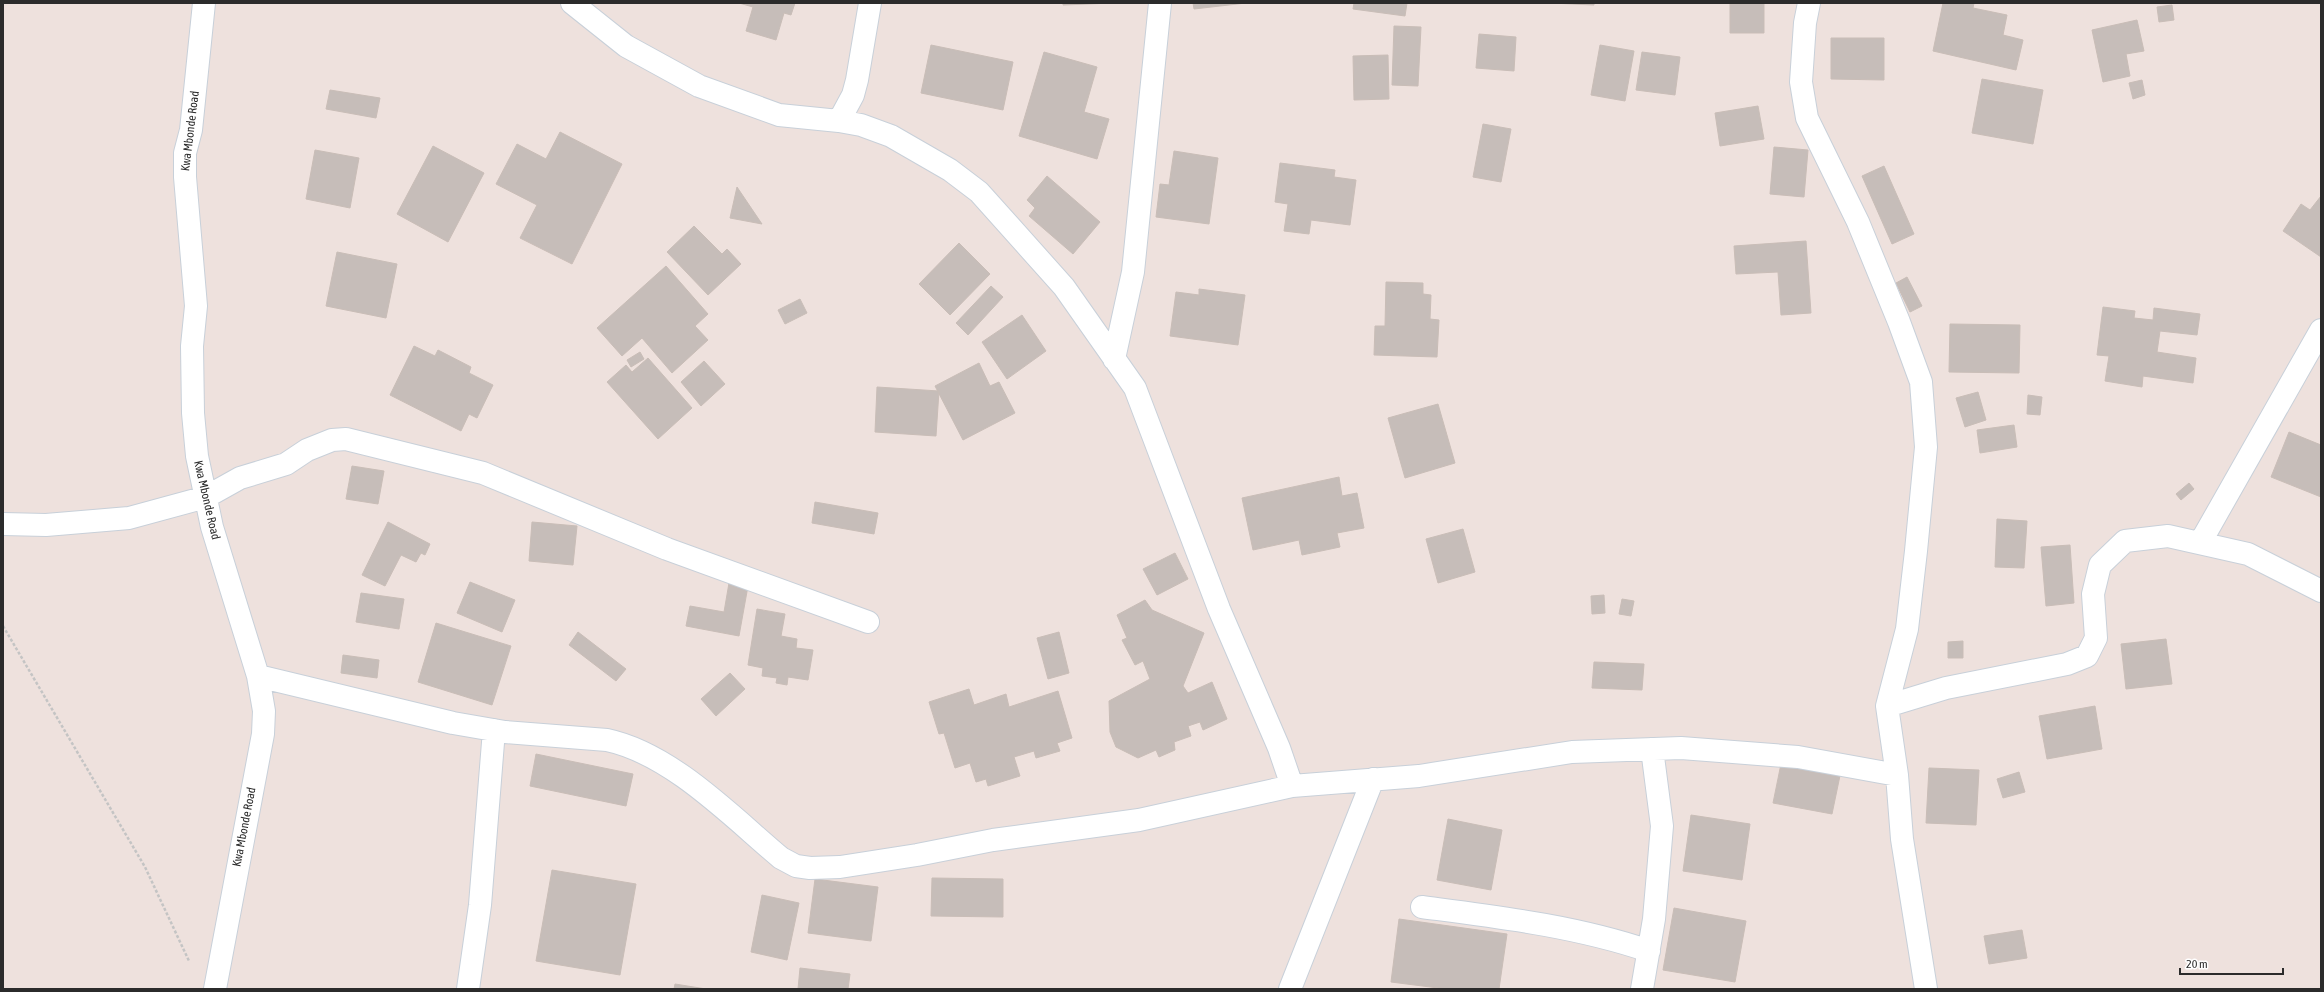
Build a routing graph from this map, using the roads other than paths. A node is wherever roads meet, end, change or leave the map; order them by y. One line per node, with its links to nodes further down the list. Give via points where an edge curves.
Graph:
1 (204, 3): 9 (street, Kwa Mbonde Road, via 191,130 185,153 185,177 196,306 192,346 193,413 197,456)
2 (572, 3): 6 (street, via 626,46 699,86 779,115)
3 (870, 3): 6 (street, via 853,96)
4 (1160, 3): 8 (street, via 1133,272)
5 (1809, 3): 15 (street, via 1801,82 1807,118 1858,222 1921,382 1926,447 1916,551 1907,629)
6 (838, 121): 8 (street, via 862,125 892,136 950,170 979,192 1064,287)
7 (2321, 330): 11 (street)
8 (1114, 359): 20 (street, via 1135,388 1219,609 1279,748)
9 (206, 497): 10 (street, via 129,518 46,525); 13 (street, via 240,478 286,464 307,450 332,440 358,440 483,473 668,549); 14 (street, Kwa Mbonde Road, via 212,527)
10 (3, 524)
11 (2200, 543): 12 (street, via 2248,554); 15 (street, via 2168,536 2125,541 2100,565 2093,594 2096,638 2087,656 2067,664 1946,688)
12 (2321, 591)
13 (868, 622)
14 (258, 676): 16 (street, via 439,720); 23 (street, Kwa Mbonde Road, via 264,711 263,734)
15 (1887, 706): 18 (street)
16 (494, 730): 20 (street, via 623,743 650,756 690,782 781,858 796,866 810,868 840,867 986,841 1138,820); 24 (street, via 480,905)
17 (1652, 749): 18 (street, via 1681,748 1798,757); 19 (street, via 1572,752 1419,776); 22 (street, via 1662,826 1659,876)
18 (1897, 775): 27 (street, via 1902,839)
19 (1373, 779): 20 (street); 25 (street)
20 (1292, 786)
21 (1422, 907): 22 (street, via 1538,924 1613,939)
22 (1649, 951): 26 (street)
23 (215, 989)
24 (468, 989)
25 (1290, 989)
26 (1642, 989)
27 (1926, 989)

